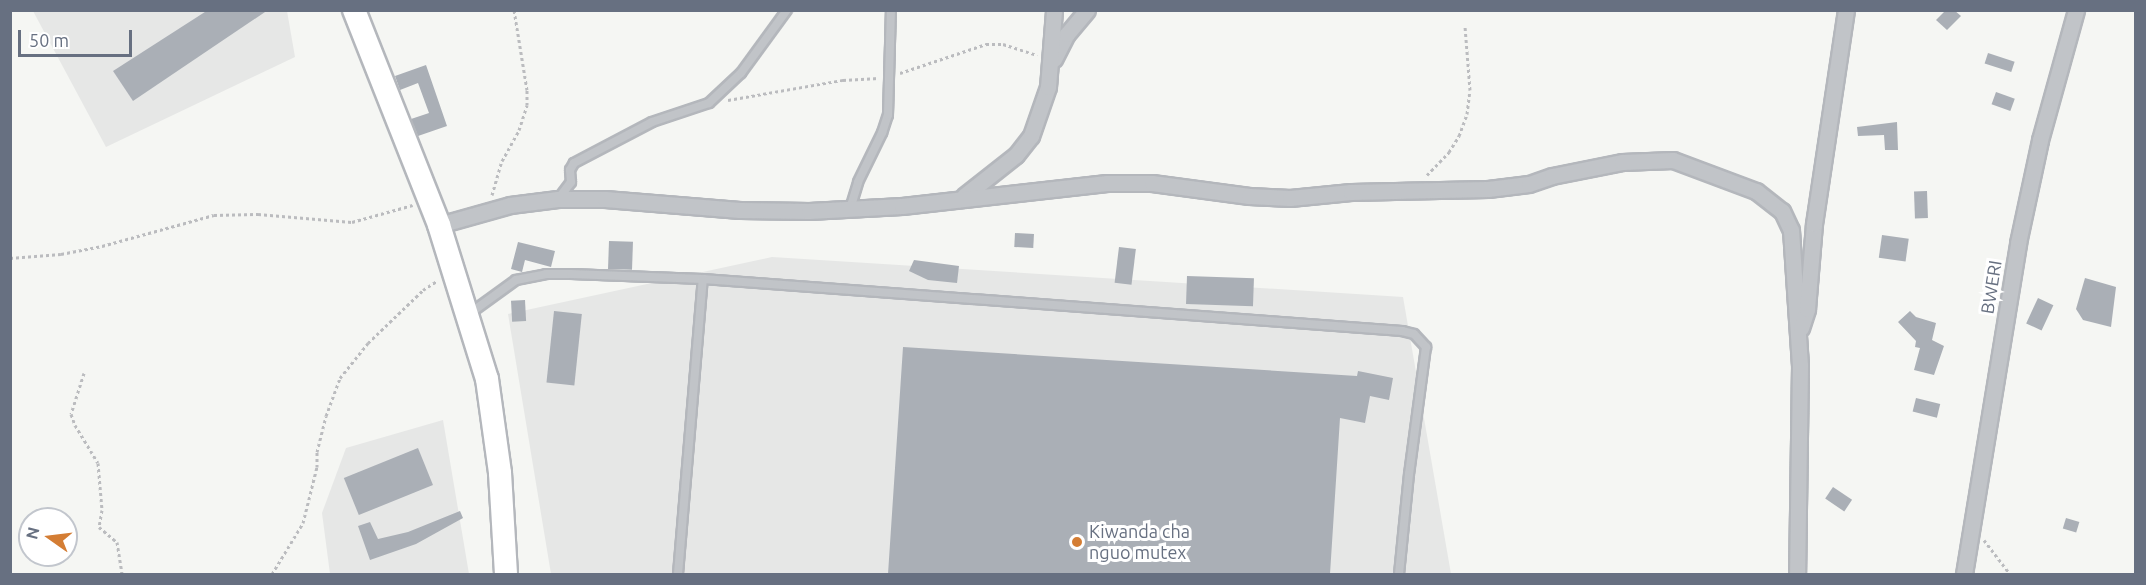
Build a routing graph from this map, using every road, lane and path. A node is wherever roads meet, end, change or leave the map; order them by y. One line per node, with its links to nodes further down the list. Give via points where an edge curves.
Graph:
1 (354, 10): 15 (street)
2 (514, 10): 18 (path, via 527,105 502,161)
3 (787, 10): 12 (lane, via 741,73)
4 (891, 10): 11 (lane)
5 (1054, 10): 10 (street)
6 (1087, 10): 10 (street, via 1067,33)
7 (1846, 10): 24 (street, via 1814,224 1807,309)
8 (2076, 10): 26 (street, BWERI, via 2040,140 2018,243)
9 (1465, 26): 13 (path, via 1470,90 1467,114 1459,136 1434,170)
10 (1052, 62): 11 (path, via 1023,49 986,44); 14 (street, via 1043,105 1031,136 1016,155)
11 (890, 76): 12 (path, via 843,80); 17 (lane, via 888,115)
12 (710, 103): 16 (lane, via 652,122 574,163 571,182)
13 (1406, 189): 14 (street, via 1290,198 1161,184 1107,183); 24 (street, via 1512,187 1646,159 1673,160 1730,180 1771,200 1782,211 1791,230)
14 (961, 197): 17 (street)
15 (429, 200): 19 (street); 20 (path, via 352,222 258,214 214,215 102,246)
16 (558, 200): 17 (street, via 605,199 740,210); 18 (street, via 510,205)
17 (850, 209)
18 (487, 212): 19 (street)
19 (439, 225): 21 (street)
20 (10, 258)
21 (455, 271): 23 (street); 28 (path, via 423,290 368,343 340,378 326,416 303,523)
22 (704, 279): 23 (lane, via 532,276 516,280); 30 (lane); 31 (lane, via 1383,328 1414,334 1426,348 1426,358 1408,474)
23 (468, 315): 29 (street, via 487,379 500,472)
24 (1798, 337): 32 (street)
25 (84, 373): 27 (path, via 71,414 98,463 102,510 99,527 117,542)
26 (1972, 525): 33 (street, BWERI); 34 (path)
27 (122, 574)
28 (272, 574)
29 (506, 574)
30 (678, 574)
31 (1400, 574)
32 (1797, 574)
33 (1964, 574)
34 (2010, 574)

